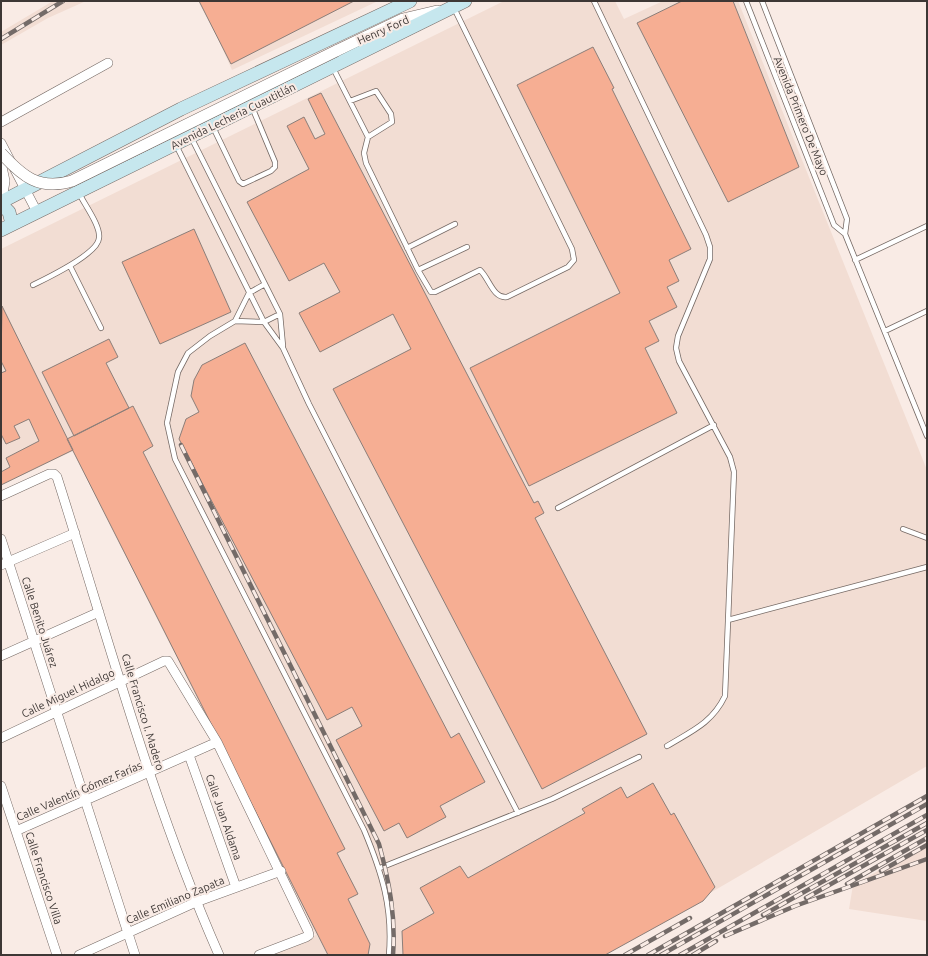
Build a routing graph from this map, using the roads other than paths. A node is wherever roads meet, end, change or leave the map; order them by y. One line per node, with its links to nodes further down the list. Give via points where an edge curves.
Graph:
1 (410, 1): 19 (main road, via 182,110)
2 (465, 1): 6 (main road, Avenida Lecheria Cuautitlán)
3 (594, 1): 42 (lane, via 710,247 710,259 678,336 676,348 679,361)
4 (746, 1): 26 (lane, Avenida Primero De Mayo, via 834,225)
5 (762, 1): 26 (lane, Avenida Primero De Mayo, via 847,219)
6 (453, 7): 8 (main road, Avenida Lecheria Cuautitlán); 17 (street, Henry Ford, bridge, via 403,19 60,185 39,182 18,172); 31 (lane, via 572,249 574,260 568,267 502,298 497,295 480,270 431,292)
7 (108, 63): 11 (street)
8 (332, 67): 9 (lane); 10 (main road, Avenida Lecheria Cuautitlán)
9 (350, 100): 14 (lane); 14 (lane, via 376,91 391,114 392,122)
10 (251, 107): 12 (main road, Avenida Lecheria Cuautitlán); 12 (lane, via 275,167 247,184 239,180)
11 (1, 122)
12 (212, 126): 13 (main road, Avenida Lecheria Cuautitlán)
13 (191, 136): 16 (main road, Avenida Lecheria Cuautitlán); 32 (lane)
14 (368, 137): 28 (lane, via 364,153 366,163)
15 (1, 143): 17 (street)
16 (176, 144): 20 (main road, Avenida Lecheria Cuautitlán); 34 (lane)
17 (3, 154): 19 (street)
18 (1, 168): 21 (street, via 4,181)
19 (25, 190): 21 (main road); 22 (street)
20 (78, 192): 22 (main road, Avenida Lecheria Cuautitlán); 30 (lane, via 99,230 100,239)
21 (1, 203): 25 (main road, via 9,212)
22 (36, 212): 25 (main road, Avenida Lecheria Cuautitlán)
23 (455, 224): 28 (lane)
24 (927, 226): 29 (lane)
25 (7, 227)
26 (845, 234): 29 (lane, Avenida Primero De Mayo)
27 (467, 247): 31 (lane)
28 (407, 248): 31 (lane)
29 (855, 260): 40 (lane, Avenida Primero De Mayo)
30 (70, 266): 33 (lane); 39 (lane)
31 (418, 270)
32 (265, 284): 34 (lane); 36 (lane)
33 (33, 285)
34 (249, 293): 37 (lane); 38 (lane)
35 (927, 311): 40 (lane)
36 (280, 314): 38 (lane); 41 (lane)
37 (235, 321): 38 (lane); 68 (lane, via 188,353 178,372 167,423 175,459 364,830)
38 (264, 322): 41 (lane)
39 (101, 328)
40 (885, 331): 43 (lane, Avenida Primero De Mayo)
41 (283, 348): 66 (lane, via 309,404)
42 (714, 425): 45 (lane); 53 (lane, via 734,472)
43 (927, 436)
44 (1, 496): 47 (street, Calle Francisco I. Madero, via 54,474)
45 (558, 508)
46 (903, 529): 48 (lane)
47 (74, 533): 50 (street); 52 (street, Calle Francisco I. Madero)
48 (927, 538)
49 (1, 539): 50 (street, Calle Benito Juárez)
50 (5, 564): 54 (street, Calle Benito Juárez)
51 (927, 567): 53 (lane)
52 (99, 612): 54 (street); 56 (street, Calle Francisco I. Madero)
53 (728, 620): 60 (lane, via 724,696 719,708 709,720)
54 (34, 641): 55 (street); 57 (street, Calle Benito Juárez)
55 (1, 656)
56 (121, 682): 57 (street, Calle Miguel Hidalgo); 59 (street, Calle Miguel Hidalgo, via 168,661); 63 (street, Calle Francisco I. Madero)
57 (56, 712): 58 (street, Calle Miguel Hidalgo); 65 (street)
58 (1, 738)
59 (217, 742): 61 (street, Calle Valentín Gómez Farías); 69 (street)
60 (667, 746)
61 (189, 755): 63 (street, Calle Valentín Gómez Farías); 70 (street, Calle Juan Aldama)
62 (639, 758): 66 (lane)
63 (150, 773): 65 (street, Calle Valentín Gómez Farías); 71 (street, Calle Francisco I. Madero)
64 (1, 786): 67 (street, Calle Francisco Villa)
65 (85, 801): 67 (street, Calle Valentín Gómez Farías); 72 (street)
66 (518, 813): 68 (lane)
67 (16, 831): 73 (street, Calle Francisco Villa)
68 (380, 868): 78 (lane, via 389,910)
69 (281, 870): 70 (street, Calle Emiliano Zapata); 77 (street, via 309,935)
70 (236, 887): 71 (street, Calle Emiliano Zapata)
71 (196, 902): 72 (street, Calle Emiliano Zapata); 76 (street, Calle Francisco I. Madero)
72 (128, 933): 74 (street, Calle Emiliano Zapata); 75 (street)
73 (57, 955)
74 (79, 955)
75 (135, 955)
76 (219, 955)
77 (259, 955)
78 (389, 955)

